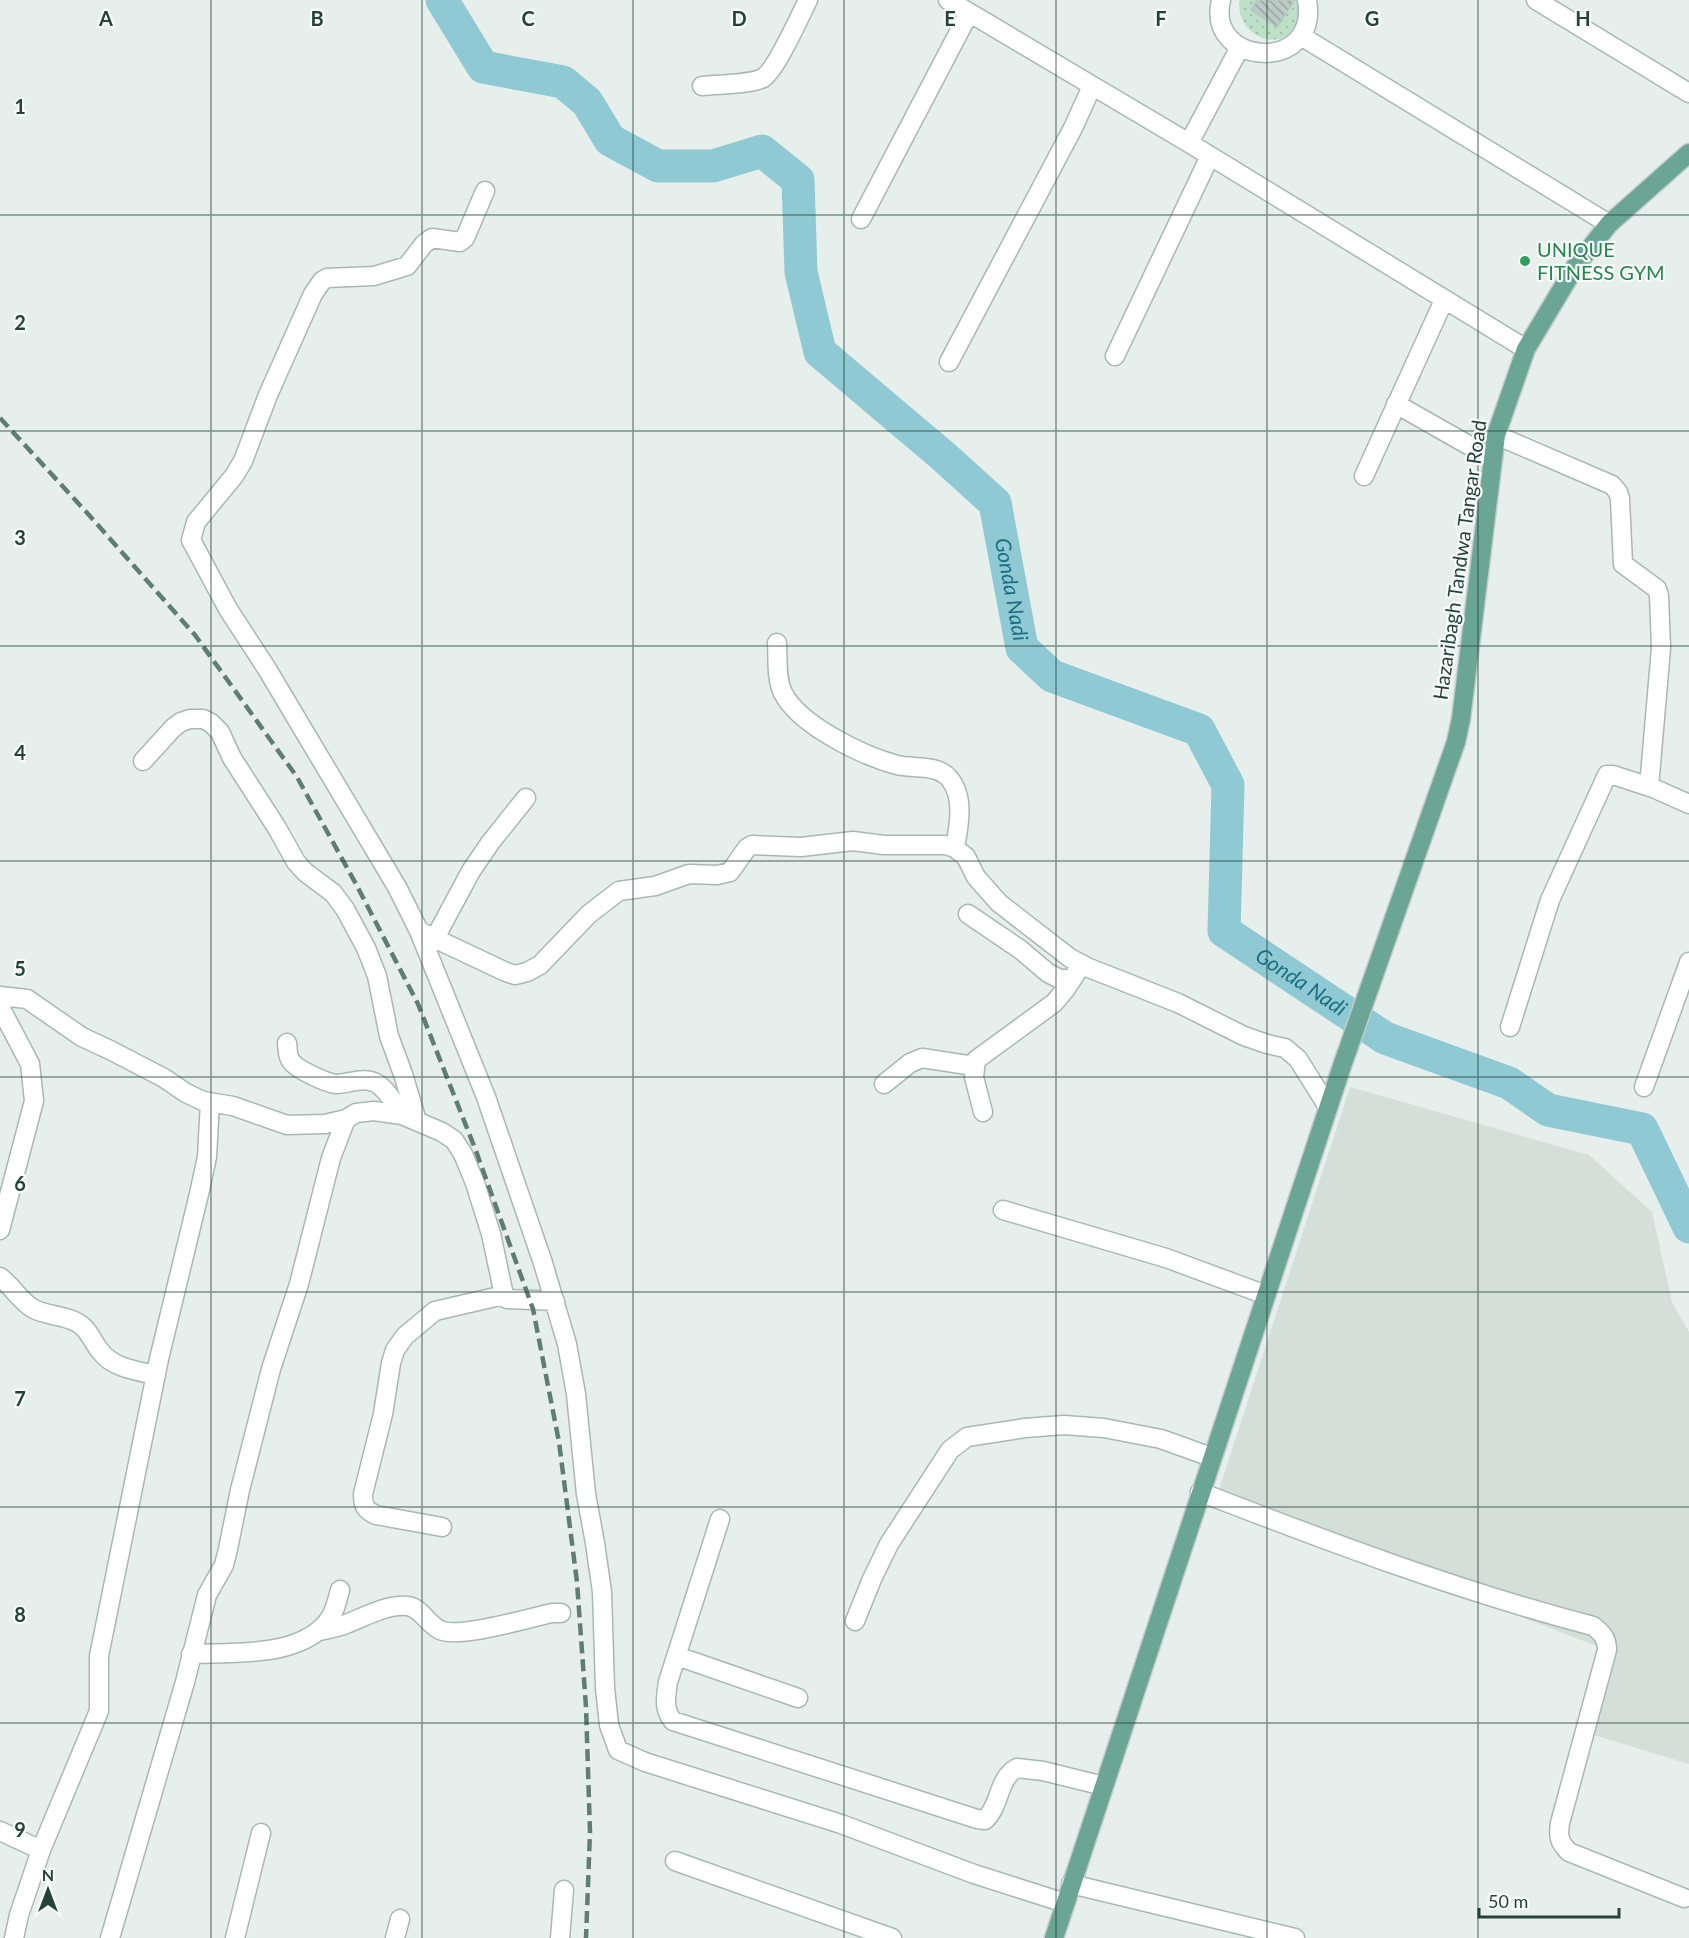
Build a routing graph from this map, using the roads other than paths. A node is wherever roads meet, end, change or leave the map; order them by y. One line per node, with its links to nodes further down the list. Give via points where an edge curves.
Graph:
1 (808, 0): 9 (street, via 764,78)
2 (948, 0): 6 (street)
3 (1221, 0): 8 (street, via 1224,28)
4 (1307, 0): 7 (street, via 1307,23)
5 (1536, 0): 11 (street)
6 (969, 13): 10 (street); 16 (street)
7 (1301, 36): 8 (street, via 1279,52 1266,54); 17 (street)
8 (1239, 47): 12 (street)
9 (702, 86)
10 (1092, 86): 12 (street); 21 (street)
11 (1689, 93)
12 (1189, 143): 14 (street)
13 (1689, 153): 17 (main road, Hazaribagh Tandwa Tangar Road)
14 (1210, 156): 18 (street); 20 (street)
15 (485, 190): 33 (street, via 460,242 432,238 407,266 396,271 374,276 335,276 322,281 268,395 243,461 195,522 191,540 228,609)
16 (861, 219)
17 (1609, 224): 19 (main road, Hazaribagh Tandwa Tangar Road, via 1575,267)
18 (1444, 300): 19 (street); 22 (street)
19 (1526, 349): 23 (main road, Hazaribagh Tandwa Tangar Road)
20 (1115, 356)
21 (949, 362)
22 (1396, 404): 24 (street); 25 (street)
23 (1496, 435): 24 (main road, Hazaribagh Tandwa Tangar Road); 28 (street, via 1595,477 1618,492 1623,564 1657,589 1659,596 1661,648)
24 (1492, 459): 44 (main road, Hazaribagh Tandwa Tangar Road, via 1456,742)
25 (1364, 476)
26 (777, 643): 31 (street, via 780,684 787,699 805,718 866,753 898,765 933,769 950,778 960,803)
27 (143, 761): 46 (street, via 181,722 203,719 220,732 296,862 333,893 366,948 403,1074)
28 (1649, 787): 30 (street); 38 (street, via 1607,775 1550,900)
29 (526, 798): 33 (street)
30 (1689, 804)
31 (955, 848): 33 (street, via 854,841 801,847 752,845 730,872 689,874 655,886 620,891 590,914 540,965 515,975); 35 (street, via 999,903 1070,958)
32 (968, 914): 35 (street, via 1048,973 1060,979)
33 (427, 934): 53 (street, via 458,1032 478,1075)
34 (1689, 962): 42 (street)
35 (1077, 971): 40 (street, via 1054,1003 989,1049); 44 (street, via 1178,1003 1244,1036 1285,1048 1298,1059)
36 (0, 996): 43 (street, via 27,999 82,1038)
37 (0, 1007): 49 (street, via 30,1064 34,1101)
38 (1510, 1027)
39 (288, 1043): 46 (street, via 292,1063 333,1084 375,1082)
40 (974, 1066): 41 (street, via 922,1058); 45 (street)
41 (884, 1084)
42 (1644, 1087)
43 (210, 1102): 47 (street, via 288,1125); 54 (street, via 200,1194)
44 (1328, 1107): 52 (main road, Hazaribagh Tandwa Tangar Road)
45 (983, 1112)
46 (410, 1118): 47 (street, via 364,1111); 51 (street, via 454,1140 463,1154 491,1234)
47 (346, 1119): 63 (street, via 331,1158 299,1284 271,1369 224,1565 207,1595)
48 (1003, 1210): 52 (street, via 1167,1258)
49 (0, 1230)
50 (0, 1278): 54 (street, via 32,1309 77,1322 109,1360)
51 (504, 1295): 53 (street, via 507,1299); 58 (street, via 435,1311 405,1336 391,1363 363,1504 376,1515)
52 (1266, 1295): 55 (main road, Hazaribagh Tandwa Tangar Road)
53 (555, 1301): 74 (street, via 576,1394 586,1494 602,1592 609,1725 618,1750)
54 (156, 1375): 69 (street, via 99,1656 99,1711)
55 (1211, 1457): 56 (main road, Hazaribagh Tandwa Tangar Road); 61 (street, via 1161,1439 1104,1428 1064,1425 967,1437 950,1450 890,1544)
56 (1200, 1492): 66 (main road, Hazaribagh Tandwa Tangar Road); 73 (street, via 1339,1545 1515,1606 1593,1626 1601,1632 1607,1650 1560,1823 1560,1844 1569,1852)
57 (720, 1520): 64 (street)
58 (442, 1527)
59 (340, 1590): 62 (street, via 330,1619)
60 (561, 1613): 62 (street, via 453,1632 440,1630 408,1606)
61 (855, 1621)
62 (319, 1631): 63 (street, via 295,1644 263,1651)
63 (191, 1654): 77 (street)
64 (677, 1656): 65 (street); 66 (street, via 665,1700 673,1721 958,1814 984,1820 990,1815 1005,1778 1017,1768)
65 (798, 1698)
66 (1104, 1786): 71 (main road, Hazaribagh Tandwa Tangar Road)
67 (0, 1831): 69 (street)
68 (261, 1833): 78 (street)
69 (41, 1850): 76 (street)
70 (675, 1861): 81 (street)
71 (1071, 1884): 74 (main road, Hazaribagh Tandwa Tangar Road); 83 (street)
72 (564, 1890): 80 (street)
73 (1684, 1898)
74 (1065, 1903): 82 (main road, Hazaribagh Tandwa Tangar Road)
75 (400, 1919): 79 (street)
76 (14, 1938)
77 (110, 1938)
78 (235, 1938)
79 (395, 1938)
80 (560, 1938)
81 (892, 1938)
82 (1054, 1938)
83 (1295, 1938)

